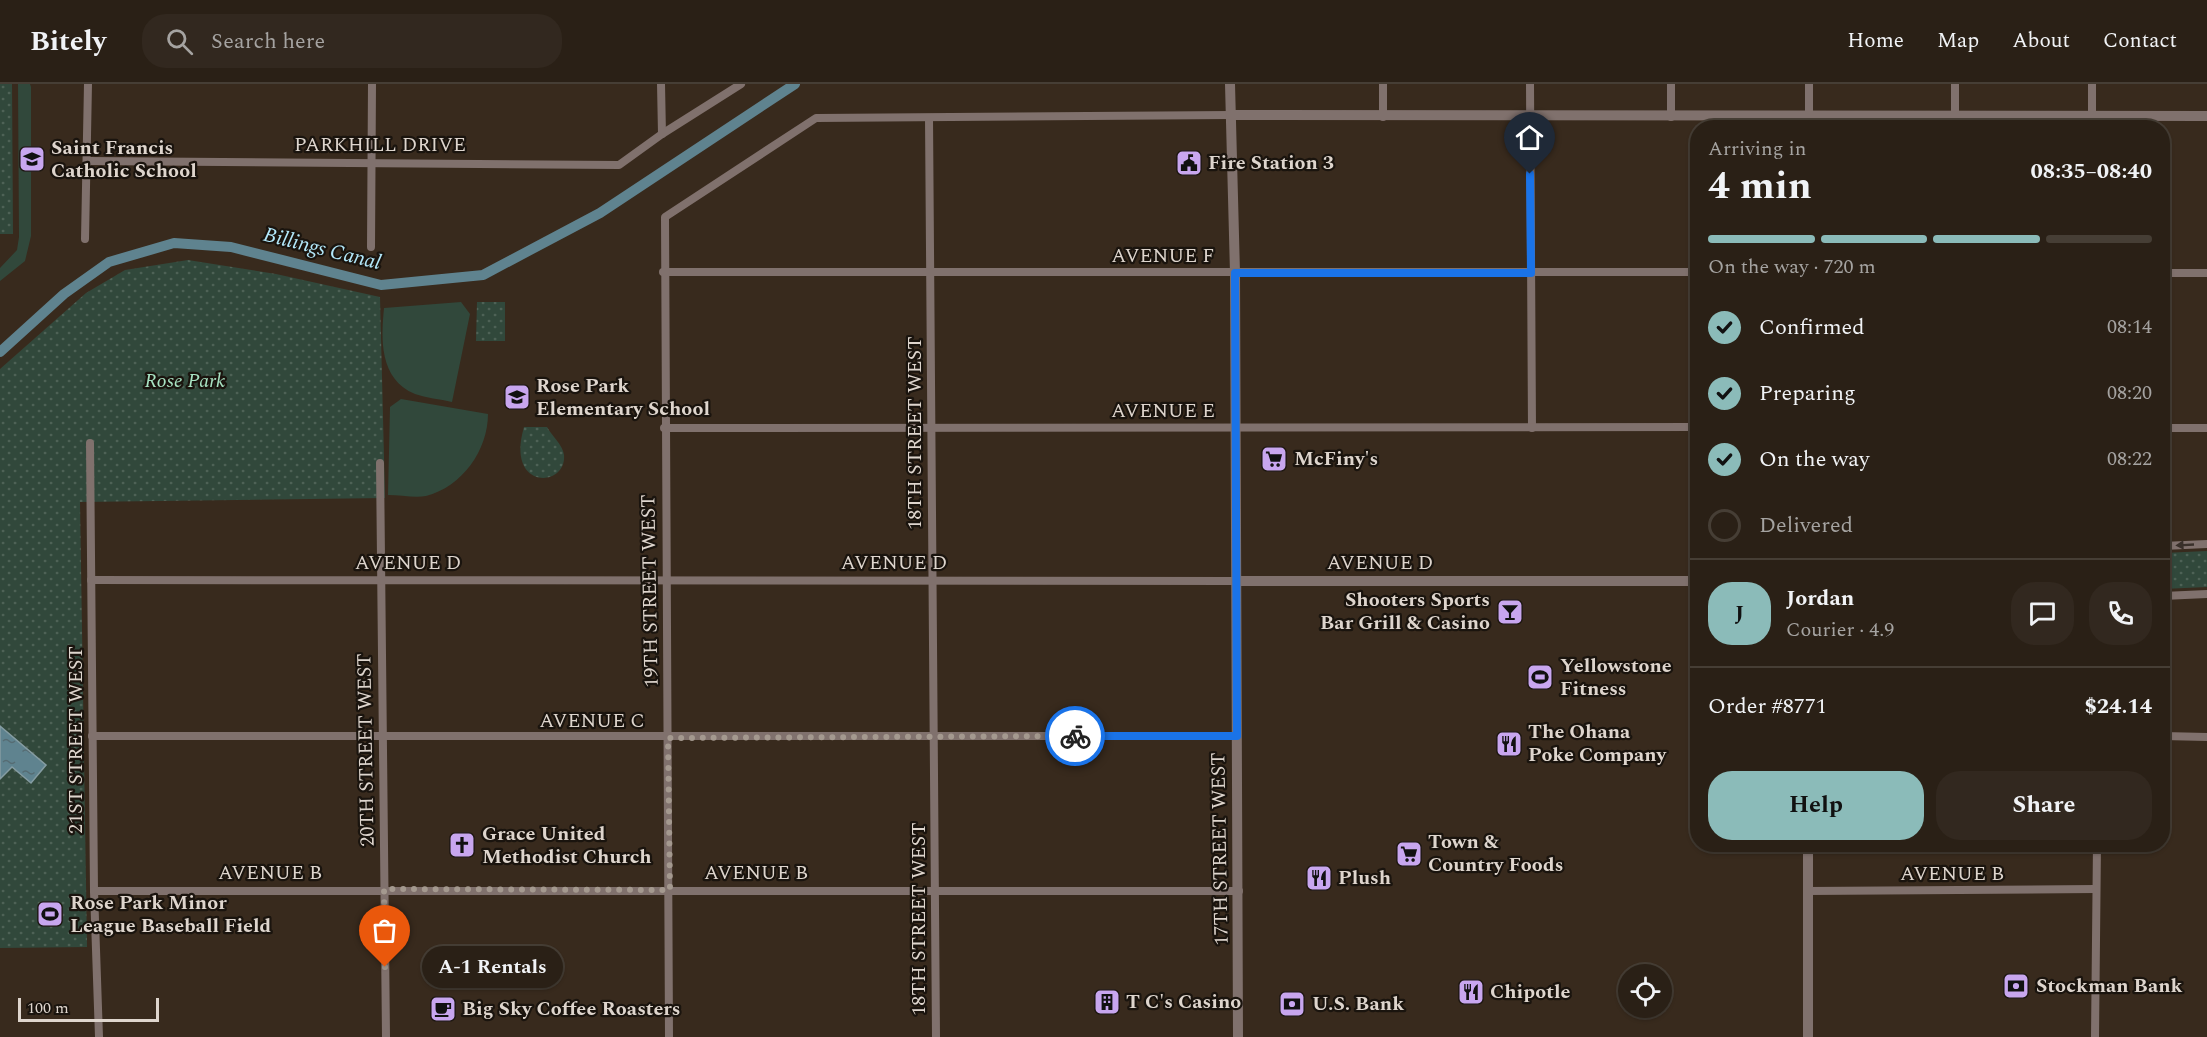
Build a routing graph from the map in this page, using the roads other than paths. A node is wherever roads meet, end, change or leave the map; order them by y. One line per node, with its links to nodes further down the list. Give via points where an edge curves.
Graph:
1 (88, 84): 26 (street)
2 (372, 84): 27 (street)
3 (661, 84): 25 (street)
4 (741, 84): 25 (street, PARKHILL DRIVE)
5 (1230, 84): 12 (street, 17TH STREET WEST)
6 (1383, 84): 14 (street)
7 (1530, 84): 15 (street)
8 (1671, 84): 16 (street)
9 (1809, 84): 20 (street)
10 (1955, 84): 17 (street)
11 (2092, 84): 23 (street)
12 (1231, 115): 14 (street); 18 (street); 33 (street, 17TH STREET WEST)
13 (2207, 116): 24 (street)
14 (1383, 117): 15 (street)
15 (1530, 117): 16 (street); 34 (street)
16 (1671, 117): 19 (street)
17 (1955, 117): 21 (street); 22 (street)
18 (929, 118): 30 (street, 19TH STREET WEST, via 816,118 664,217); 31 (street, 18TH STREET WEST)
19 (1754, 120)
20 (1809, 120)
21 (1867, 120)
22 (2037, 120)
23 (2092, 120)
24 (2130, 120)
25 (662, 134): 27 (street, PARKHILL DRIVE, via 619,165)
26 (88, 161): 27 (street, PARKHILL DRIVE); 28 (street)
27 (371, 162): 29 (street)
28 (85, 239)
29 (371, 247)
30 (663, 272): 31 (street, AVENUE F); 38 (street, 19TH STREET WEST)
31 (930, 272): 33 (street, AVENUE F); 39 (street, 18TH STREET WEST)
32 (1690, 272): 34 (street, AVENUE F)
33 (1235, 273): 34 (street, AVENUE F); 40 (street, 17TH STREET WEST)
34 (1531, 273): 41 (street)
35 (2170, 273): 36 (street)
36 (2207, 273)
37 (1690, 427): 41 (street, AVENUE E)
38 (664, 428): 39 (street, AVENUE E); 53 (street, 19TH STREET WEST)
39 (932, 428): 40 (street, AVENUE E); 50 (street, 18TH STREET WEST)
40 (1235, 428): 41 (street, AVENUE E); 51 (street, 17TH STREET WEST)
41 (1532, 428)
42 (2170, 428): 43 (street)
43 (2207, 428)
44 (90, 443): 48 (street, 21ST STREET WEST)
45 (380, 463): 49 (street, 20TH STREET WEST)
46 (2207, 544): 47 (street, one-way to 47)
47 (2170, 546)
48 (90, 580): 49 (street, AVENUE D); 56 (street, 21ST STREET WEST)
49 (380, 581): 53 (street, AVENUE D); 57 (street, 20TH STREET WEST)
50 (933, 581): 51 (street, AVENUE D); 53 (street, AVENUE D); 58 (street, 18TH STREET WEST)
51 (1237, 581): 52 (street, AVENUE D); 59 (street, 17TH STREET WEST)
52 (1690, 581)
53 (666, 582): 62 (street, 19TH STREET WEST)
54 (2207, 594): 55 (street)
55 (2170, 596)
56 (92, 736): 57 (street, AVENUE C); 69 (street, 21ST STREET WEST)
57 (382, 736): 62 (street, AVENUE C); 65 (street, 20TH STREET WEST)
58 (934, 736): 59 (street, AVENUE C); 62 (street, AVENUE C); 67 (street, 18TH STREET WEST)
59 (1237, 736): 70 (street, 17TH STREET WEST)
60 (2170, 736): 61 (street)
61 (2207, 737)
62 (668, 738): 66 (street, 19TH STREET WEST)
63 (1808, 852): 71 (street)
64 (2097, 852): 68 (street)
65 (384, 889): 66 (street, AVENUE B); 69 (street, AVENUE B); 73 (street, 20TH STREET WEST)
66 (670, 890): 67 (street, AVENUE B); 74 (street, 19TH STREET WEST)
67 (935, 890): 70 (street, AVENUE B); 75 (street, 18TH STREET WEST)
68 (2096, 890): 71 (street, AVENUE B); 78 (street)
69 (94, 891): 72 (street, 21ST STREET WEST)
70 (1239, 891): 76 (street, 17TH STREET WEST)
71 (1808, 891): 77 (street)
72 (99, 1037)
73 (386, 1037)
74 (669, 1037)
75 (936, 1037)
76 (1238, 1037)
77 (1808, 1037)
78 (2095, 1037)

